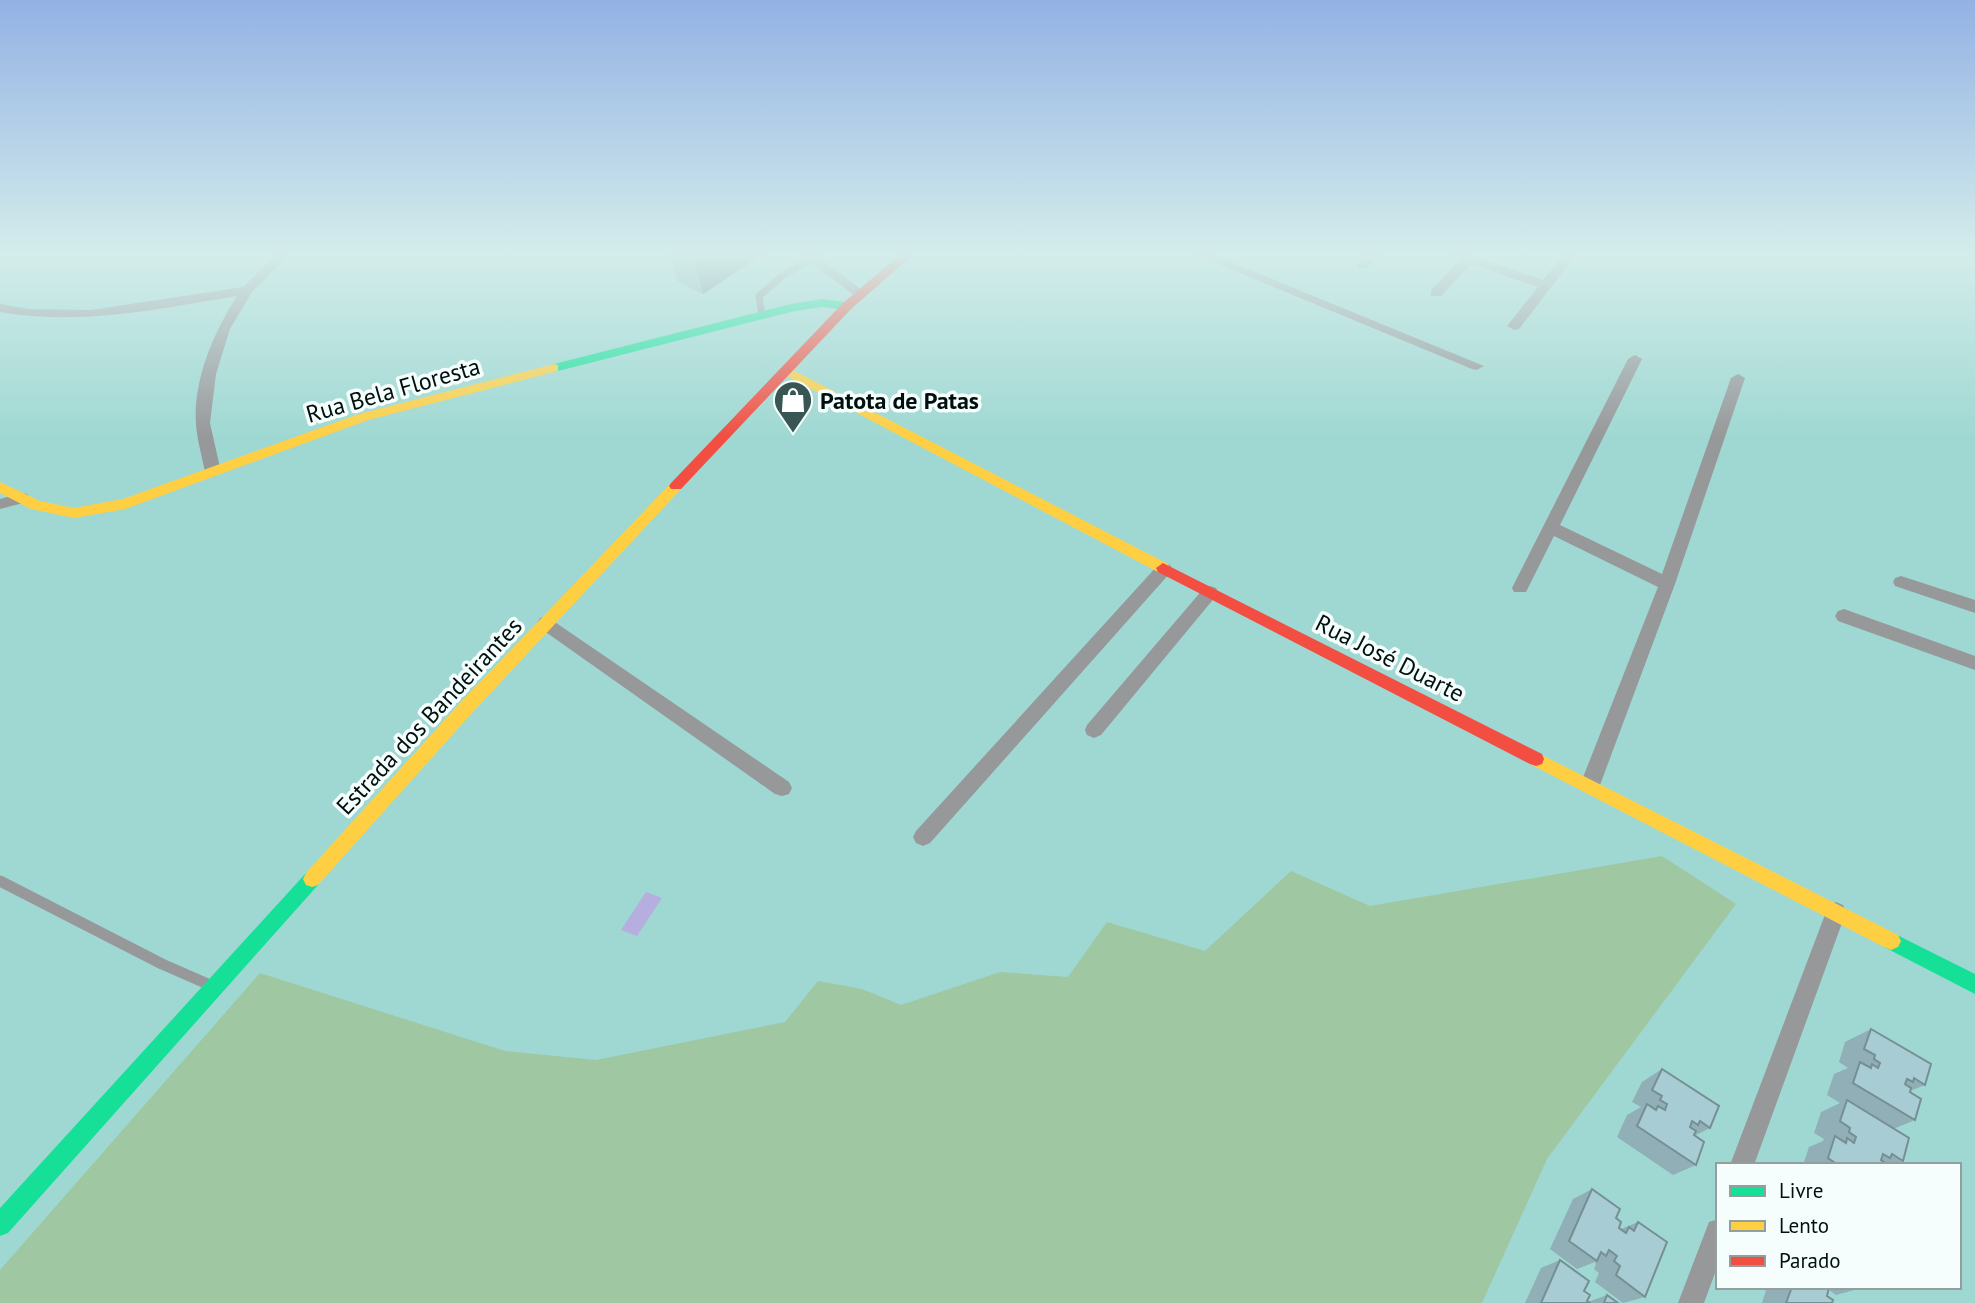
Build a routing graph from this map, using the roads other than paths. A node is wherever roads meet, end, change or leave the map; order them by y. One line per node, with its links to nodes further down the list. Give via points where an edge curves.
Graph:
1 (26, 315): 2 (street)
2 (75, 315)
3 (232, 315): 13 (street, via 208,374 203,423)
4 (762, 315): 13 (street, Rua Bela Floresta, via 364,417)
5 (838, 315): 11 (street, Estrada dos Bandeirantes)
6 (1350, 315): 10 (street)
7 (1522, 315): 8 (street)
8 (1514, 326)
9 (1635, 359): 17 (street)
10 (1477, 366)
11 (785, 370): 18 (street, Rua José Duarte); 25 (street, Estrada dos Bandeirantes)
12 (1738, 378): 20 (street)
13 (213, 472): 15 (street, Rua Bela Floresta, via 155,495 97,510 55,510)
14 (0, 487): 15 (street, Rua Bela Floresta)
15 (22, 498): 16 (street)
16 (0, 504)
17 (1552, 528): 20 (street); 21 (street)
18 (1164, 569): 22 (street, Rua José Duarte); 30 (street)
19 (1901, 582): 23 (street)
20 (1667, 584): 28 (street)
21 (1521, 588)
22 (1210, 592): 27 (street); 28 (street, Rua José Duarte)
23 (1975, 607)
24 (1844, 615): 26 (street)
25 (545, 623): 29 (street); 34 (street, Estrada dos Bandeirantes)
26 (1975, 663)
27 (1094, 730)
28 (1590, 785): 32 (street, Rua José Duarte)
29 (782, 788)
30 (923, 837)
31 (0, 881): 34 (lane)
32 (1836, 912): 33 (street, Rua José Duarte); 35 (street)
33 (1975, 984)
34 (215, 987): 36 (street, Estrada dos Bandeirantes)
35 (1743, 1163)
36 (0, 1225)
37 (1716, 1236): 38 (street)
38 (1691, 1303)

